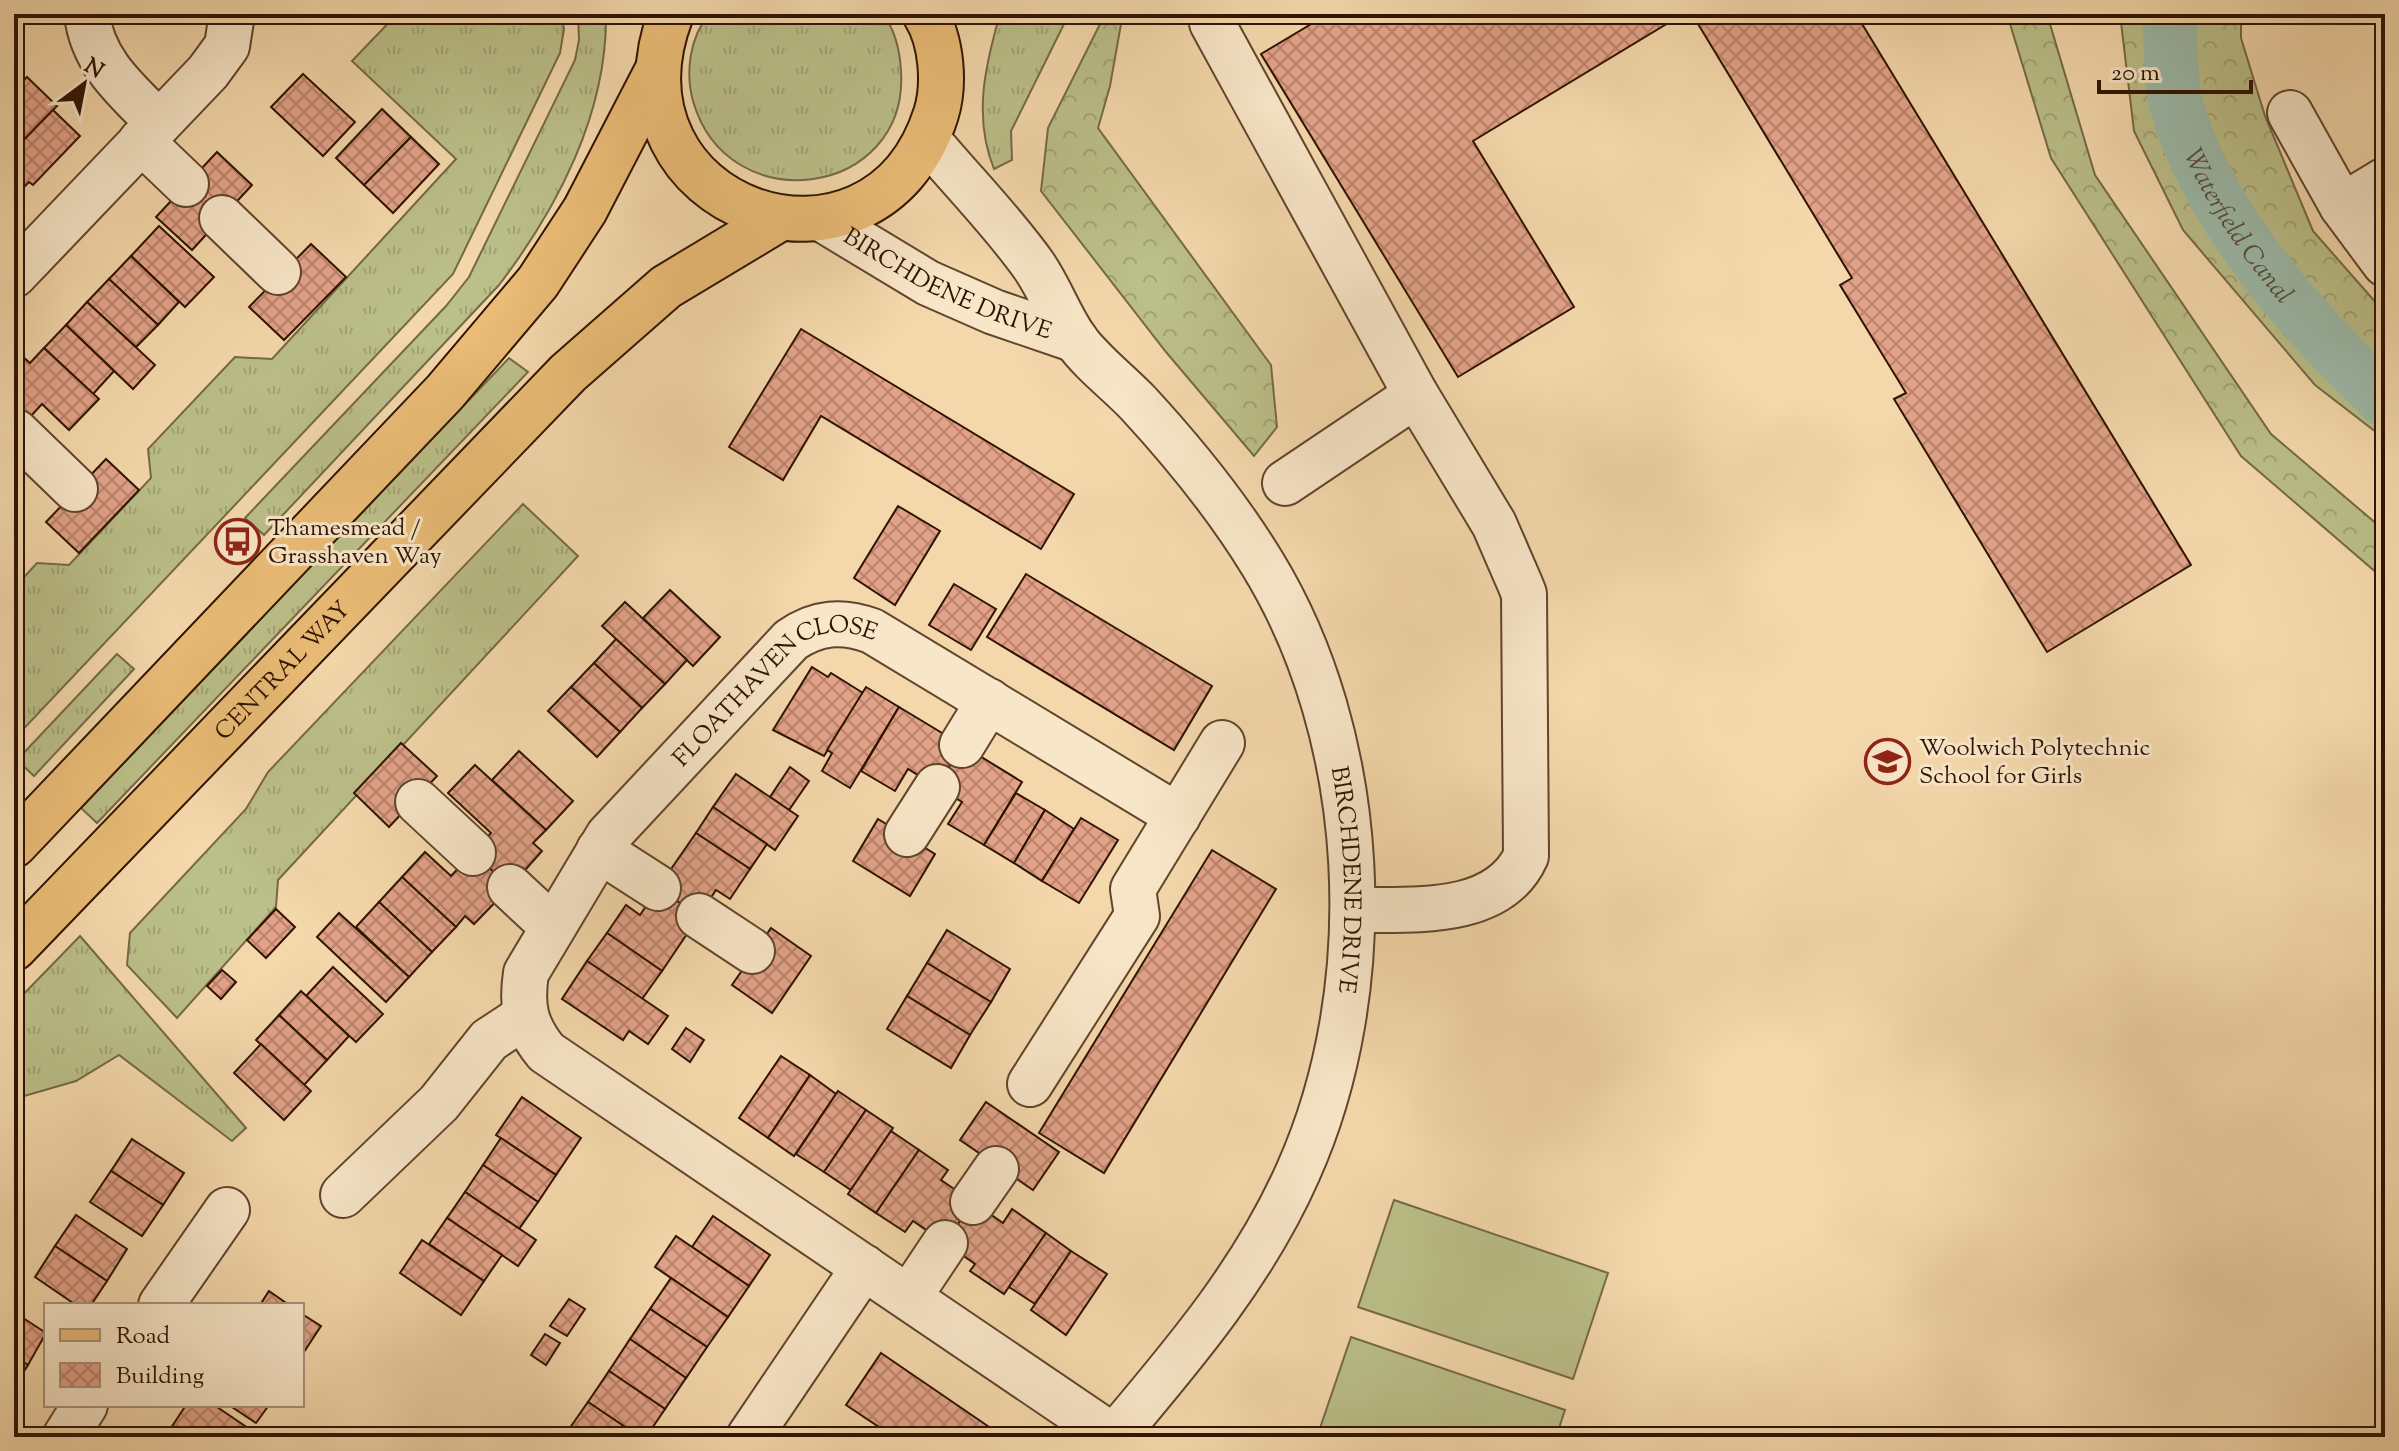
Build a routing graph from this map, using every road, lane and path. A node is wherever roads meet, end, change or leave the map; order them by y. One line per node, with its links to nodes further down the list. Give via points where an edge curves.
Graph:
1 (87, 14): 10 (street, via 94,47)
2 (232, 14): 10 (street, via 227,46)
3 (671, 14): 8 (main road)
4 (925, 14): 7 (main road)
5 (964, 14): 7 (main road)
6 (1212, 23): 22 (street)
7 (941, 64): 11 (main road, via 939,103)
8 (656, 73): 16 (main road, via 664,124 690,169 730,202); 33 (main road, via 585,210 519,304 445,392)
9 (2290, 113): 14 (street)
10 (150, 132): 13 (street); 20 (street)
11 (928, 140): 17 (main road, via 902,177 866,204); 21 (street, BIRCHDENE DRIVE, via 1034,266)
12 (2385, 180): 14 (street)
13 (186, 184)
14 (2342, 206): 18 (street)
15 (222, 218): 19 (street)
16 (779, 219): 17 (main road); 41 (main road, CENTRAL WAY, via 666,287 568,373)
17 (822, 219): 21 (street, BIRCHDENE DRIVE, via 928,283)
18 (2385, 264)
19 (278, 272)
20 (14, 275)
21 (1076, 340): 38 (street, BIRCHDENE DRIVE, via 1202,473 1265,568 1319,688 1345,809)
22 (1416, 395): 24 (street); 38 (street, via 1494,524 1524,594 1526,856 1519,872 1476,900 1436,908)
23 (16, 432): 25 (street)
24 (1285, 483)
25 (75, 489)
26 (989, 701): 28 (street); 31 (street, FLOATHAVEN CLOSE); 34 (street, FLOATHAVEN CLOSE, via 872,631 853,624 806,629)
27 (1222, 743): 31 (street)
28 (962, 745)
29 (937, 787): 32 (street)
30 (418, 802): 35 (street)
31 (1178, 816): 44 (street, via 1133,889 1137,916)
32 (907, 834)
33 (14, 845)
34 (599, 850): 37 (street); 40 (street, FLOATHAVEN CLOSE)
35 (473, 853)
36 (510, 887): 40 (street)
37 (658, 888)
38 (1354, 910): 54 (street, BIRCHDENE DRIVE, via 1346,1001 1330,1077 1299,1171 1260,1247 1207,1326)
39 (699, 916): 42 (street)
40 (553, 927): 43 (street, FLOATHAVEN CLOSE, via 526,973)
41 (14, 948)
42 (752, 951)
43 (524, 1017): 45 (street, via 489,1040 439,1103); 48 (street, via 546,1052)
44 (1030, 1084)
45 (343, 1195)
46 (227, 1210): 50 (street)
47 (945, 1243): 49 (street)
48 (864, 1267): 49 (street); 53 (street)
49 (909, 1297): 54 (street)
50 (162, 1303)
51 (84, 1407): 52 (street)
52 (65, 1437)
53 (749, 1437)
54 (1114, 1437)

